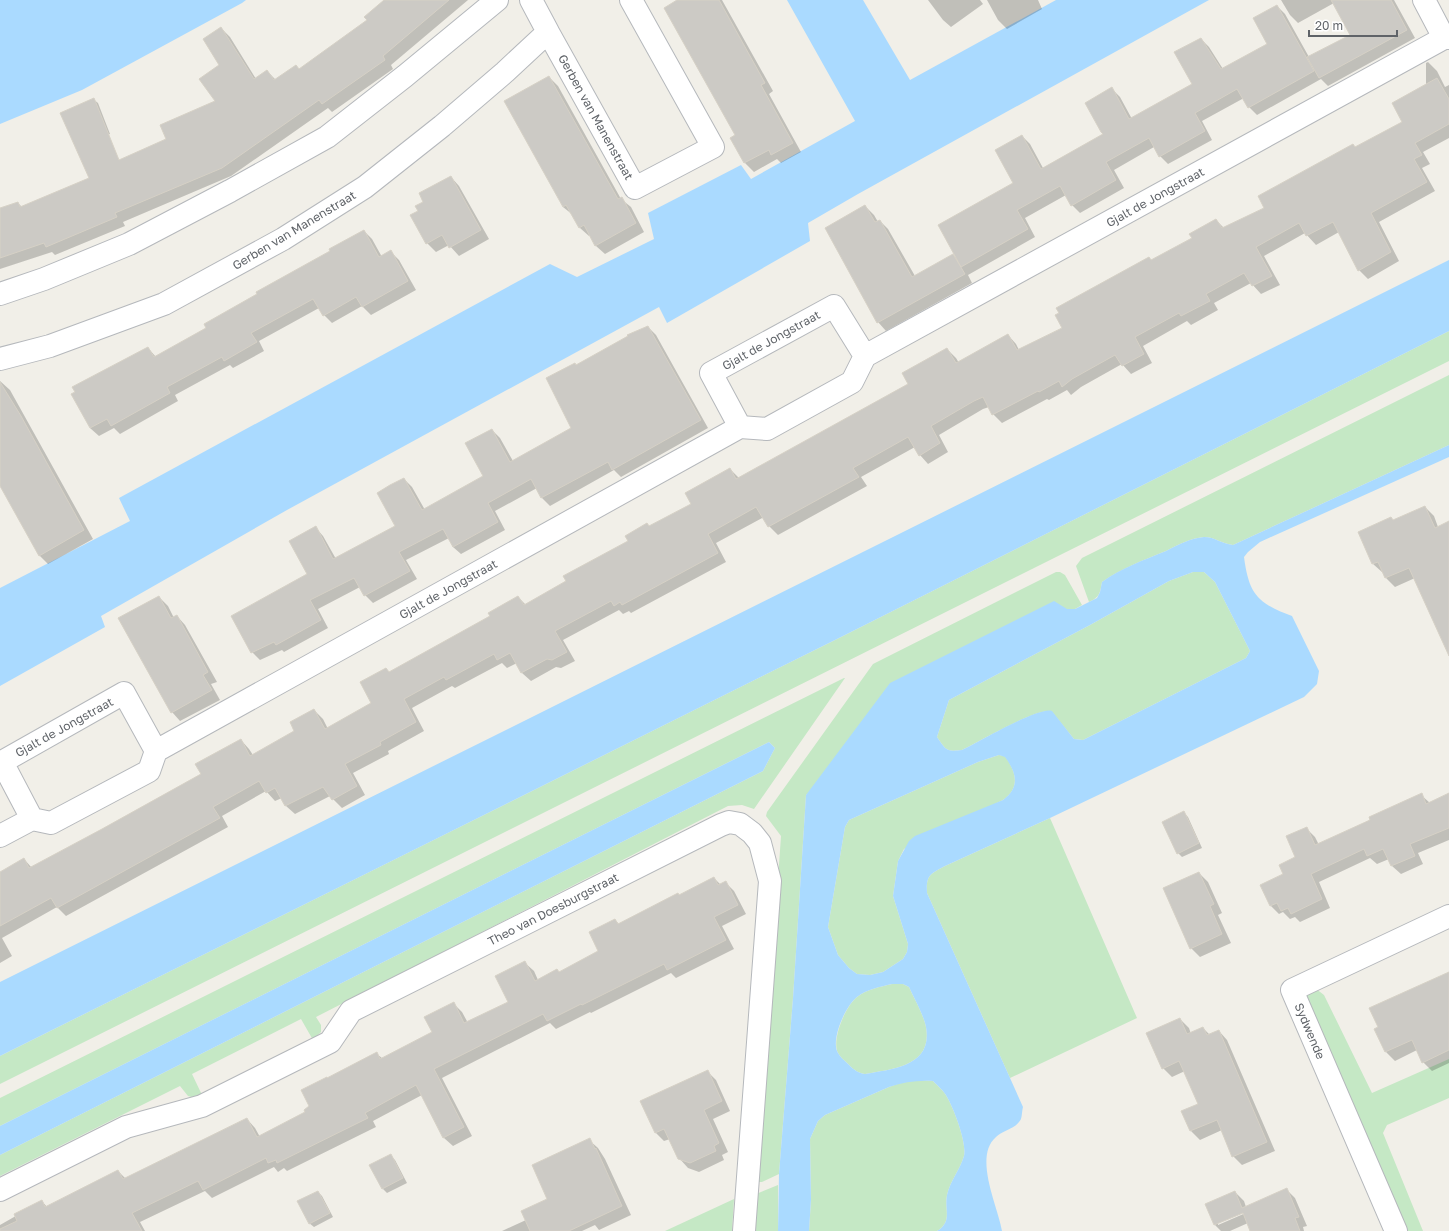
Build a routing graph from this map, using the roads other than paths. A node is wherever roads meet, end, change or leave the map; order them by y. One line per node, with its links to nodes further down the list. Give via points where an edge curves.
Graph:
1 (497, 0): 7 (street, via 327,137 129,244)
2 (531, 0): 5 (street, Gerben van Manenstraat)
3 (631, 0): 5 (street, Gerben van Manenstraat, via 713,147 635,188)
4 (1424, 0): 6 (street, Gjalt de Jongstraat)
5 (548, 32): 9 (street, Gerben van Manenstraat, via 442,126 365,187 283,239 164,304 50,346)
6 (1447, 38): 8 (street, Gjalt de Jongstraat)
7 (0, 294)
8 (865, 356): 10 (street, via 852,382 767,429); 10 (street, Gjalt de Jongstraat, via 834,306 711,373)
9 (0, 359)
10 (740, 427): 11 (street, Gjalt de Jongstraat)
11 (156, 751): 12 (street, via 149,770 51,823); 12 (street, Gjalt de Jongstraat, via 124,693 2,762)
12 (32, 819): 13 (street)
13 (0, 836)
14 (1449, 916): 17 (street, Sydwende, via 1292,990)
15 (0, 1190): 16 (street, Theo van Doesburgstraat, via 126,1127 202,1106 330,1042 350,1011 729,822 740,824 760,843 770,881)
16 (744, 1231)
17 (1396, 1231)

